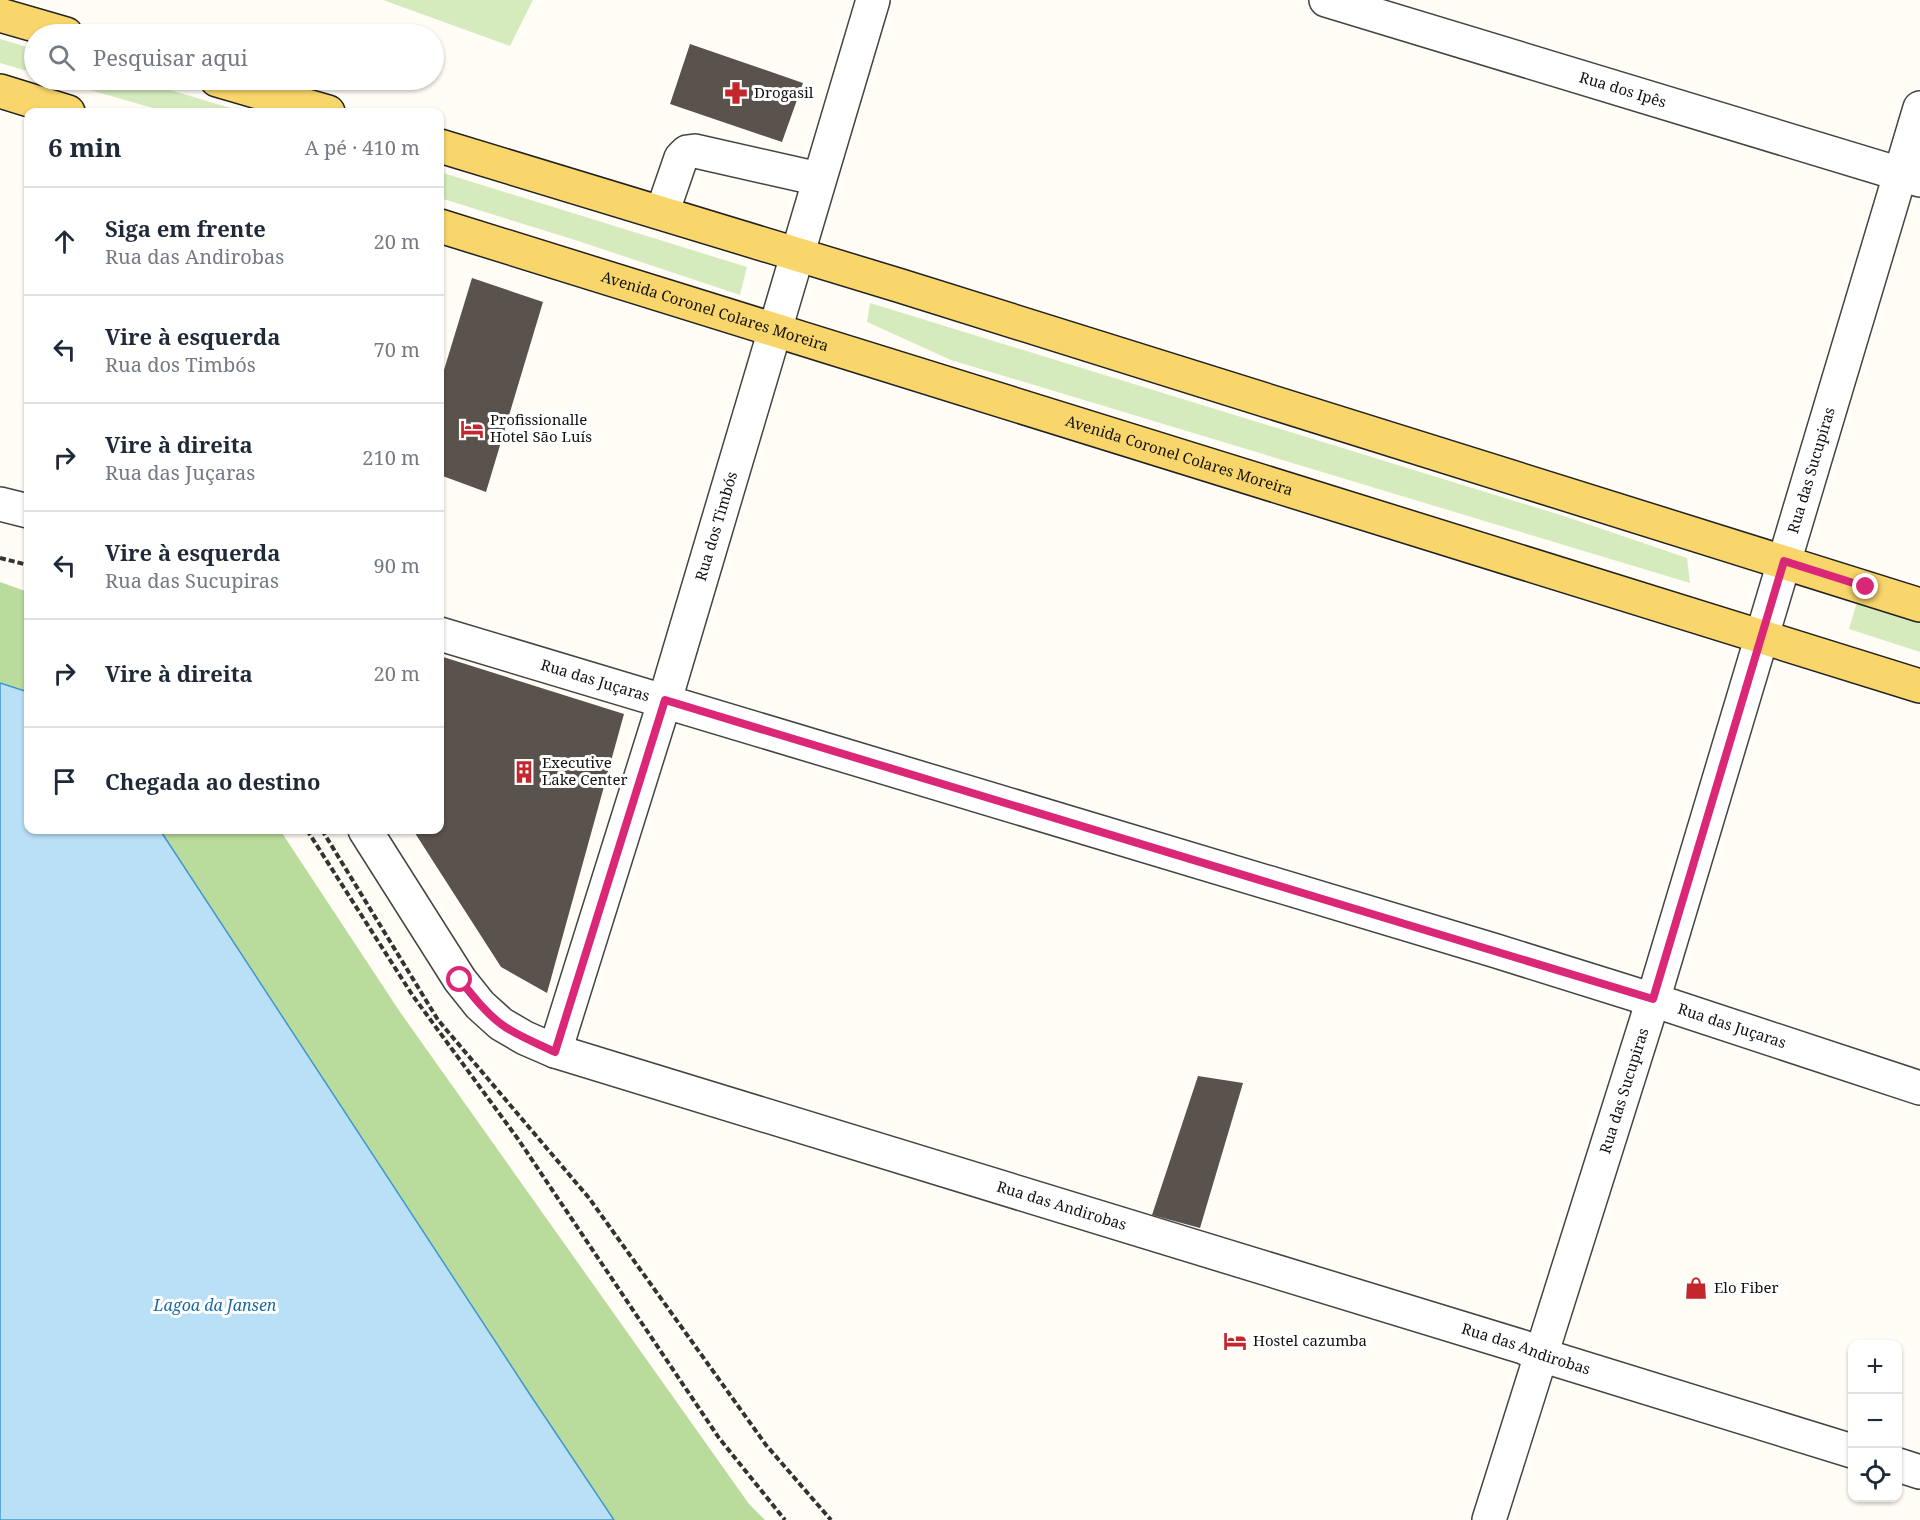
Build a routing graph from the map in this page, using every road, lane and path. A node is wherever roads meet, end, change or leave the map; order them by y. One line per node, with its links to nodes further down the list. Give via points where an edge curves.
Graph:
1 (873, 0): 12 (street, Rua dos Timbós)
2 (1326, 0): 11 (street, Rua dos Ipês)
3 (0, 15): 4 (main road)
4 (31, 24)
5 (252, 90): 8 (main road)
6 (0, 92): 7 (main road)
7 (54, 108)
8 (314, 108)
9 (1920, 108): 11 (street, Rua das Sucupiras)
10 (444, 147): 13 (main road)
11 (1910, 177): 20 (street, Rua das Sucupiras)
12 (819, 180): 13 (street, via 687,152 681,158); 15 (street, Rua dos Timbós)
13 (662, 213): 15 (main road)
14 (444, 227): 16 (main road, Avenida Coronel Colares Moreira)
15 (797, 254): 16 (street, Rua dos Timbós); 20 (main road)
16 (775, 329): 24 (main road, Avenida Coronel Colares Moreira); 26 (street, Rua dos Timbós)
17 (0, 504): 18 (street)
18 (24, 510)
19 (0, 558): 21 (path)
20 (1784, 561): 22 (main road); 24 (street, Rua das Sucupiras)
21 (24, 564)
22 (1920, 605)
23 (444, 635): 26 (street, Rua das Juçaras)
24 (1762, 636): 25 (main road, Avenida Coronel Colares Moreira); 30 (street, Rua das Sucupiras)
25 (1920, 686)
26 (665, 700): 30 (street, Rua das Juçaras); 31 (street, Rua dos Timbós)
27 (310, 834): 37 (path, via 413,996 518,1139 719,1438)
28 (324, 834): 38 (path, via 438,1020 589,1198 766,1445)
29 (368, 834): 31 (street, Rua das Andirobas, via 480,1005 501,1024)
30 (1653, 999): 32 (street, Rua das Juçaras); 33 (street, Rua das Sucupiras)
31 (555, 1052): 33 (street, Rua das Andirobas)
32 (1920, 1088)
33 (1541, 1355): 34 (street, Rua das Andirobas); 39 (street, Rua das Sucupiras)
34 (1848, 1450)
35 (1902, 1466): 36 (street)
36 (1920, 1472)
37 (784, 1520)
38 (831, 1520)
39 (1489, 1520)

